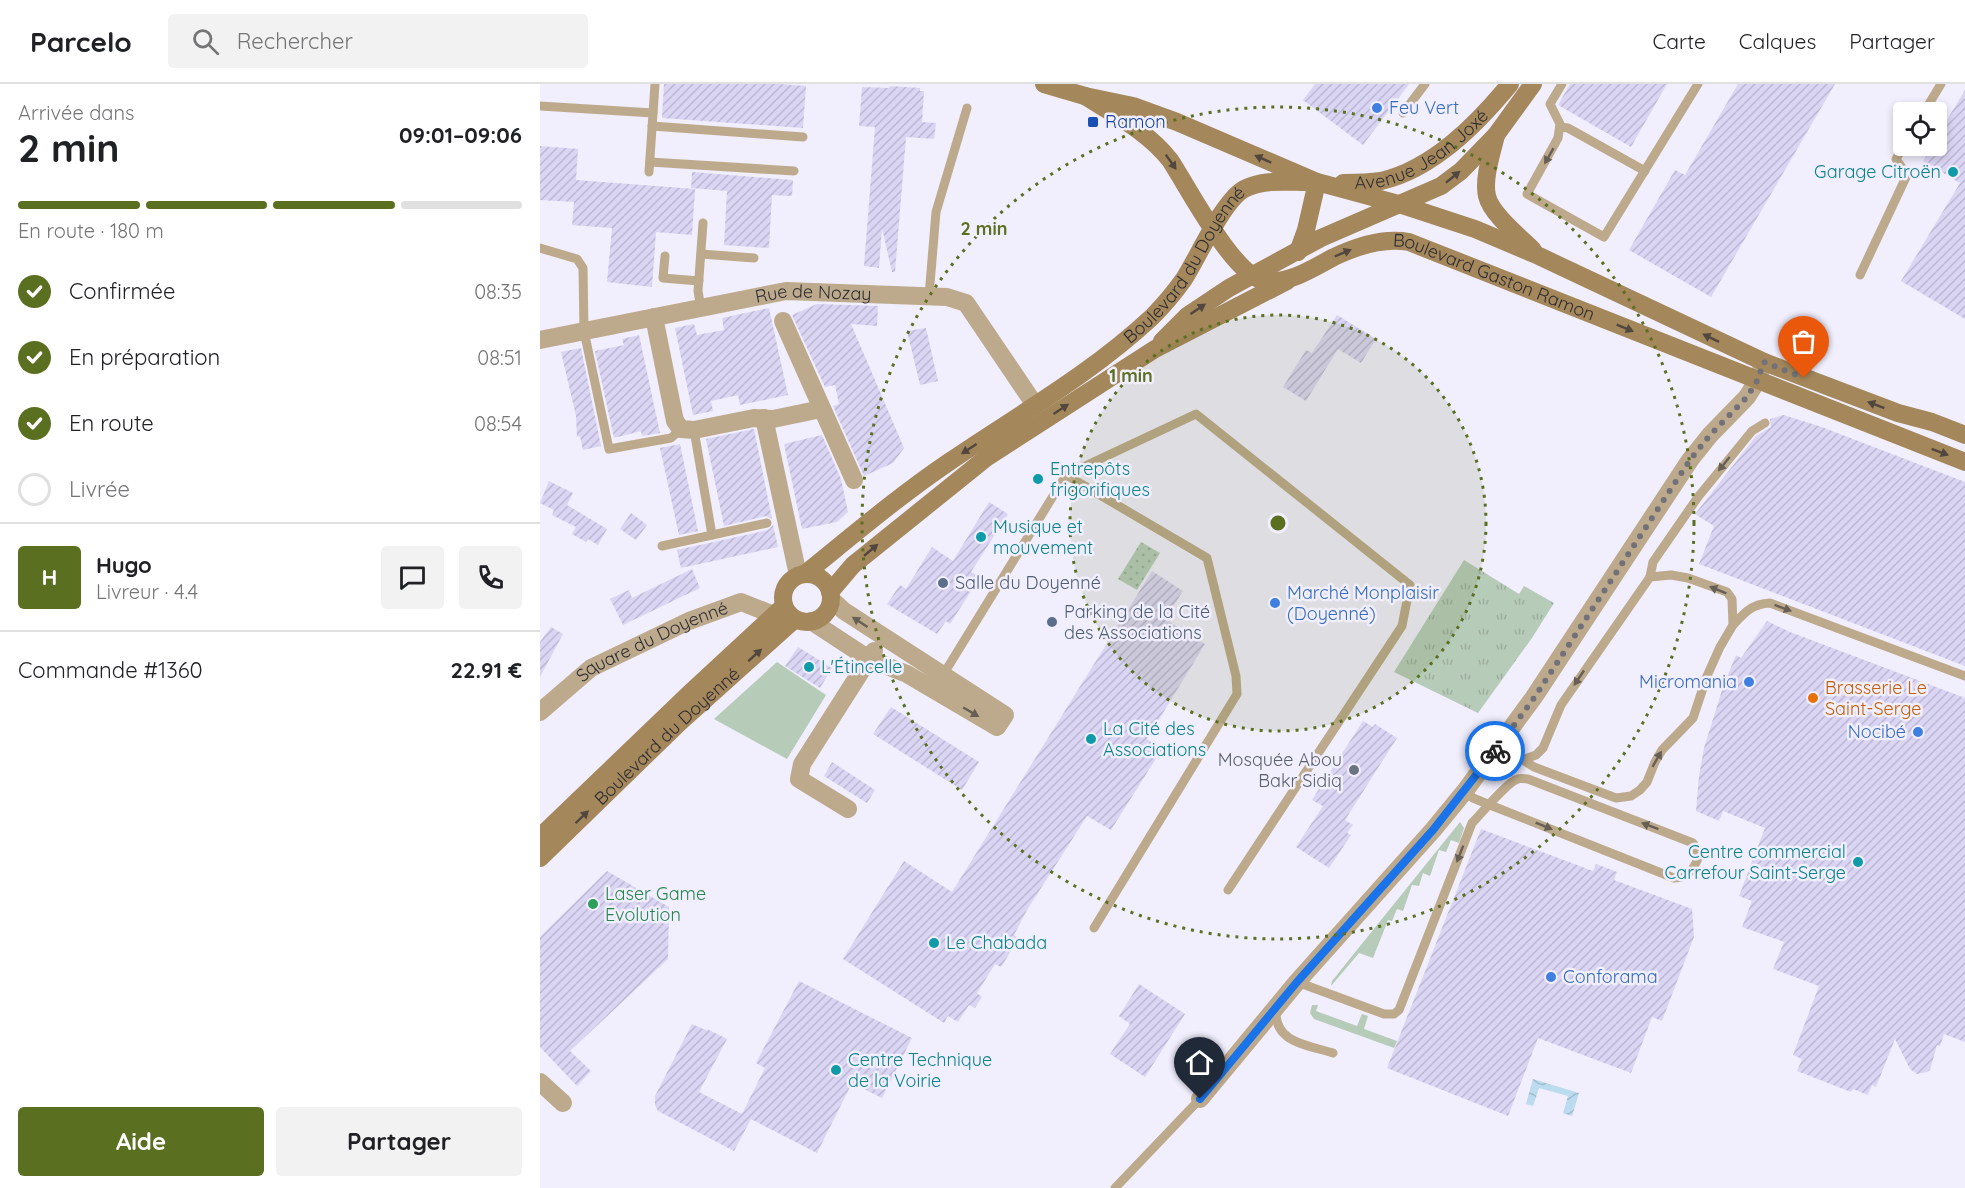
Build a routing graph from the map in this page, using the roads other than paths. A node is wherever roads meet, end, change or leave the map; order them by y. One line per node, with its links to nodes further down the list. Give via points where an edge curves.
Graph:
1 (655, 84): 13 (lane)
2 (1044, 84): 9 (main road, Boulevard Gaston Ramon)
3 (1425, 84): 14 (lane)
4 (1510, 84): 22 (main road, Avenue Jean Joxé, via 1450,144 1408,171 1374,182)
5 (1533, 84): 17 (main road, Avenue Jean Joxé)
6 (1562, 84): 16 (lane, via 1550,104)
7 (1698, 84): 21 (lane)
8 (1941, 84): 10 (lane)
9 (1085, 96): 22 (main road, Boulevard Gaston Ramon, one-way to 9, via 1177,122 1133,106); 25 (main road, Boulevard Gaston Ramon, one-way to 25, via 1129,122 1160,148)
10 (1930, 102)
11 (540, 106): 13 (lane)
12 (967, 108): 36 (lane, via 936,212)
13 (653, 113): 15 (lane)
14 (1403, 113)
15 (652, 126): 18 (lane); 20 (lane, via 649,167)
16 (1560, 127): 21 (lane); 21 (lane, one-way to 21, via 1556,143 1527,194 1604,237)
17 (1496, 135): 23 (main road, Avenue Jean Joxé, one-way to 17, via 1442,186); 30 (main road, via 1487,195 1495,211)
18 (803, 137)
19 (1898, 156): 32 (lane, via 1906,175)
20 (794, 171)
21 (1645, 171)
22 (1317, 182): 23 (main road, Boulevard Gaston Ramon); 25 (main road, Boulevard du Doyenné, via 1272,181 1251,186 1238,193); 27 (main road)
23 (1394, 208): 27 (main road, Boulevard du Doyenné, via 1338,230); 30 (main road, Boulevard Gaston Ramon, via 1475,229)
24 (704, 224): 28 (lane)
25 (1213, 229): 33 (main road, Boulevard Gaston Ramon); 45 (main road, Boulevard du Doyenné, via 1171,297 1153,316 1075,380)
26 (540, 248): 40 (lane, via 577,260 583,268)
27 (1298, 252): 33 (main road, Boulevard du Doyenné)
28 (701, 254): 31 (lane); 35 (lane)
29 (665, 256): 35 (lane, via 663,278)
30 (1539, 256): 43 (main road, Boulevard Gaston Ramon, one-way to 30)
31 (754, 258)
32 (1860, 275)
33 (1252, 276): 34 (main road, Boulevard Gaston Ramon); 42 (main road, Boulevard du Doyenné, one-way to 33, via 1187,316)
34 (1291, 279): 42 (main road, Boulevard du Doyenné); 44 (main road, Boulevard Gaston Ramon, one-way to 44, via 1365,245 1409,242)
35 (699, 281): 37 (lane)
36 (929, 296): 37 (street, Rue de Nozay, via 786,291); 45 (street, Rue de Nozay, via 966,303)
37 (701, 308): 38 (street, Rue de Nozay)
38 (654, 317): 40 (street, Rue de Nozay); 49 (street, via 675,421)
39 (783, 321): 46 (street)
40 (584, 331): 41 (street, Rue de Nozay); 49 (lane, via 609,449 670,438)
41 (540, 340)
42 (1155, 349): 51 (main road, Boulevard du Doyenné, one-way to 42)
43 (1764, 362): 44 (street); 50 (main road, Boulevard Gaston Ramon, one-way to 43)
44 (1757, 381): 52 (main road, Boulevard Gaston Ramon, one-way to 52); 68 (street, via 1690,460)
45 (1035, 405): 51 (main road, Boulevard du Doyenné, via 1036,414 1003,437); 58 (main road, Boulevard du Doyenné, one-way to 58, via 947,463)
46 (821, 410): 47 (street); 54 (street)
47 (764, 418): 49 (street); 58 (street)
48 (1765, 423): 59 (lane, one-way to 59, via 1752,430 1698,497 1653,562)
49 (687, 430): 56 (lane)
50 (1965, 435)
51 (986, 458): 60 (main road, Boulevard du Doyenné, one-way to 51, via 854,565)
52 (1965, 462)
53 (1066, 475): 66 (lane); 75 (lane, via 1196,414 1410,585 1402,626); 76 (lane, via 1207,558 1236,676 1237,694)
54 (854, 480)
55 (767, 523): 56 (lane)
56 (712, 535): 57 (lane)
57 (662, 546)
58 (802, 574): 60 (main road, via 819,577 828,585); 61 (main road, Boulevard du Doyenné, via 786,584 783,591)
59 (1650, 577): 62 (lane, one-way to 59, via 1732,599 1727,592 1688,578); 69 (lane, one-way to 69, via 1561,705 1543,748)
60 (831, 595): 61 (main road, Boulevard du Doyenné, via 825,614); 63 (street, one-way to 60, via 844,611)
61 (791, 615): 64 (street, Square du Doyenné); 67 (street, Square du Doyenné, via 741,602 689,621 591,668); 73 (main road, Boulevard du Doyenné); 74 (main road, Boulevard du Doyenné, one-way to 61)
62 (1733, 624): 65 (lane, one-way to 65, via 1757,604 1770,603); 69 (lane, one-way to 62, via 1616,798 1631,796 1647,782 1662,750 1693,718 1707,676)
63 (884, 637): 64 (street); 66 (street)
64 (868, 659): 66 (street, Square du Doyenné, one-way to 66); 72 (street, via 802,764 799,779)
65 (1965, 676)
66 (938, 682)
67 (540, 712)
68 (1500, 744): 69 (lane); 70 (street)
69 (1522, 760)
70 (1465, 791): 71 (lane); 77 (street)
71 (1490, 805): 71 (lane, one-way to 71, via 1674,878 1690,873 1699,856 1693,843 1528,779 1511,782); 77 (lane, one-way to 77, via 1472,823 1399,1010 1384,1014)
72 (848, 809)
73 (540, 837)
74 (540, 858)
75 (1228, 890)
76 (1094, 928)
77 (1297, 982): 78 (street)
78 (1276, 1007): 79 (lane, via 1275,1021 1282,1034); 81 (street)
79 (1334, 1053)
80 (540, 1083): 82 (street)
81 (1200, 1099): 83 (lane)
82 (563, 1103)
83 (1114, 1188)

